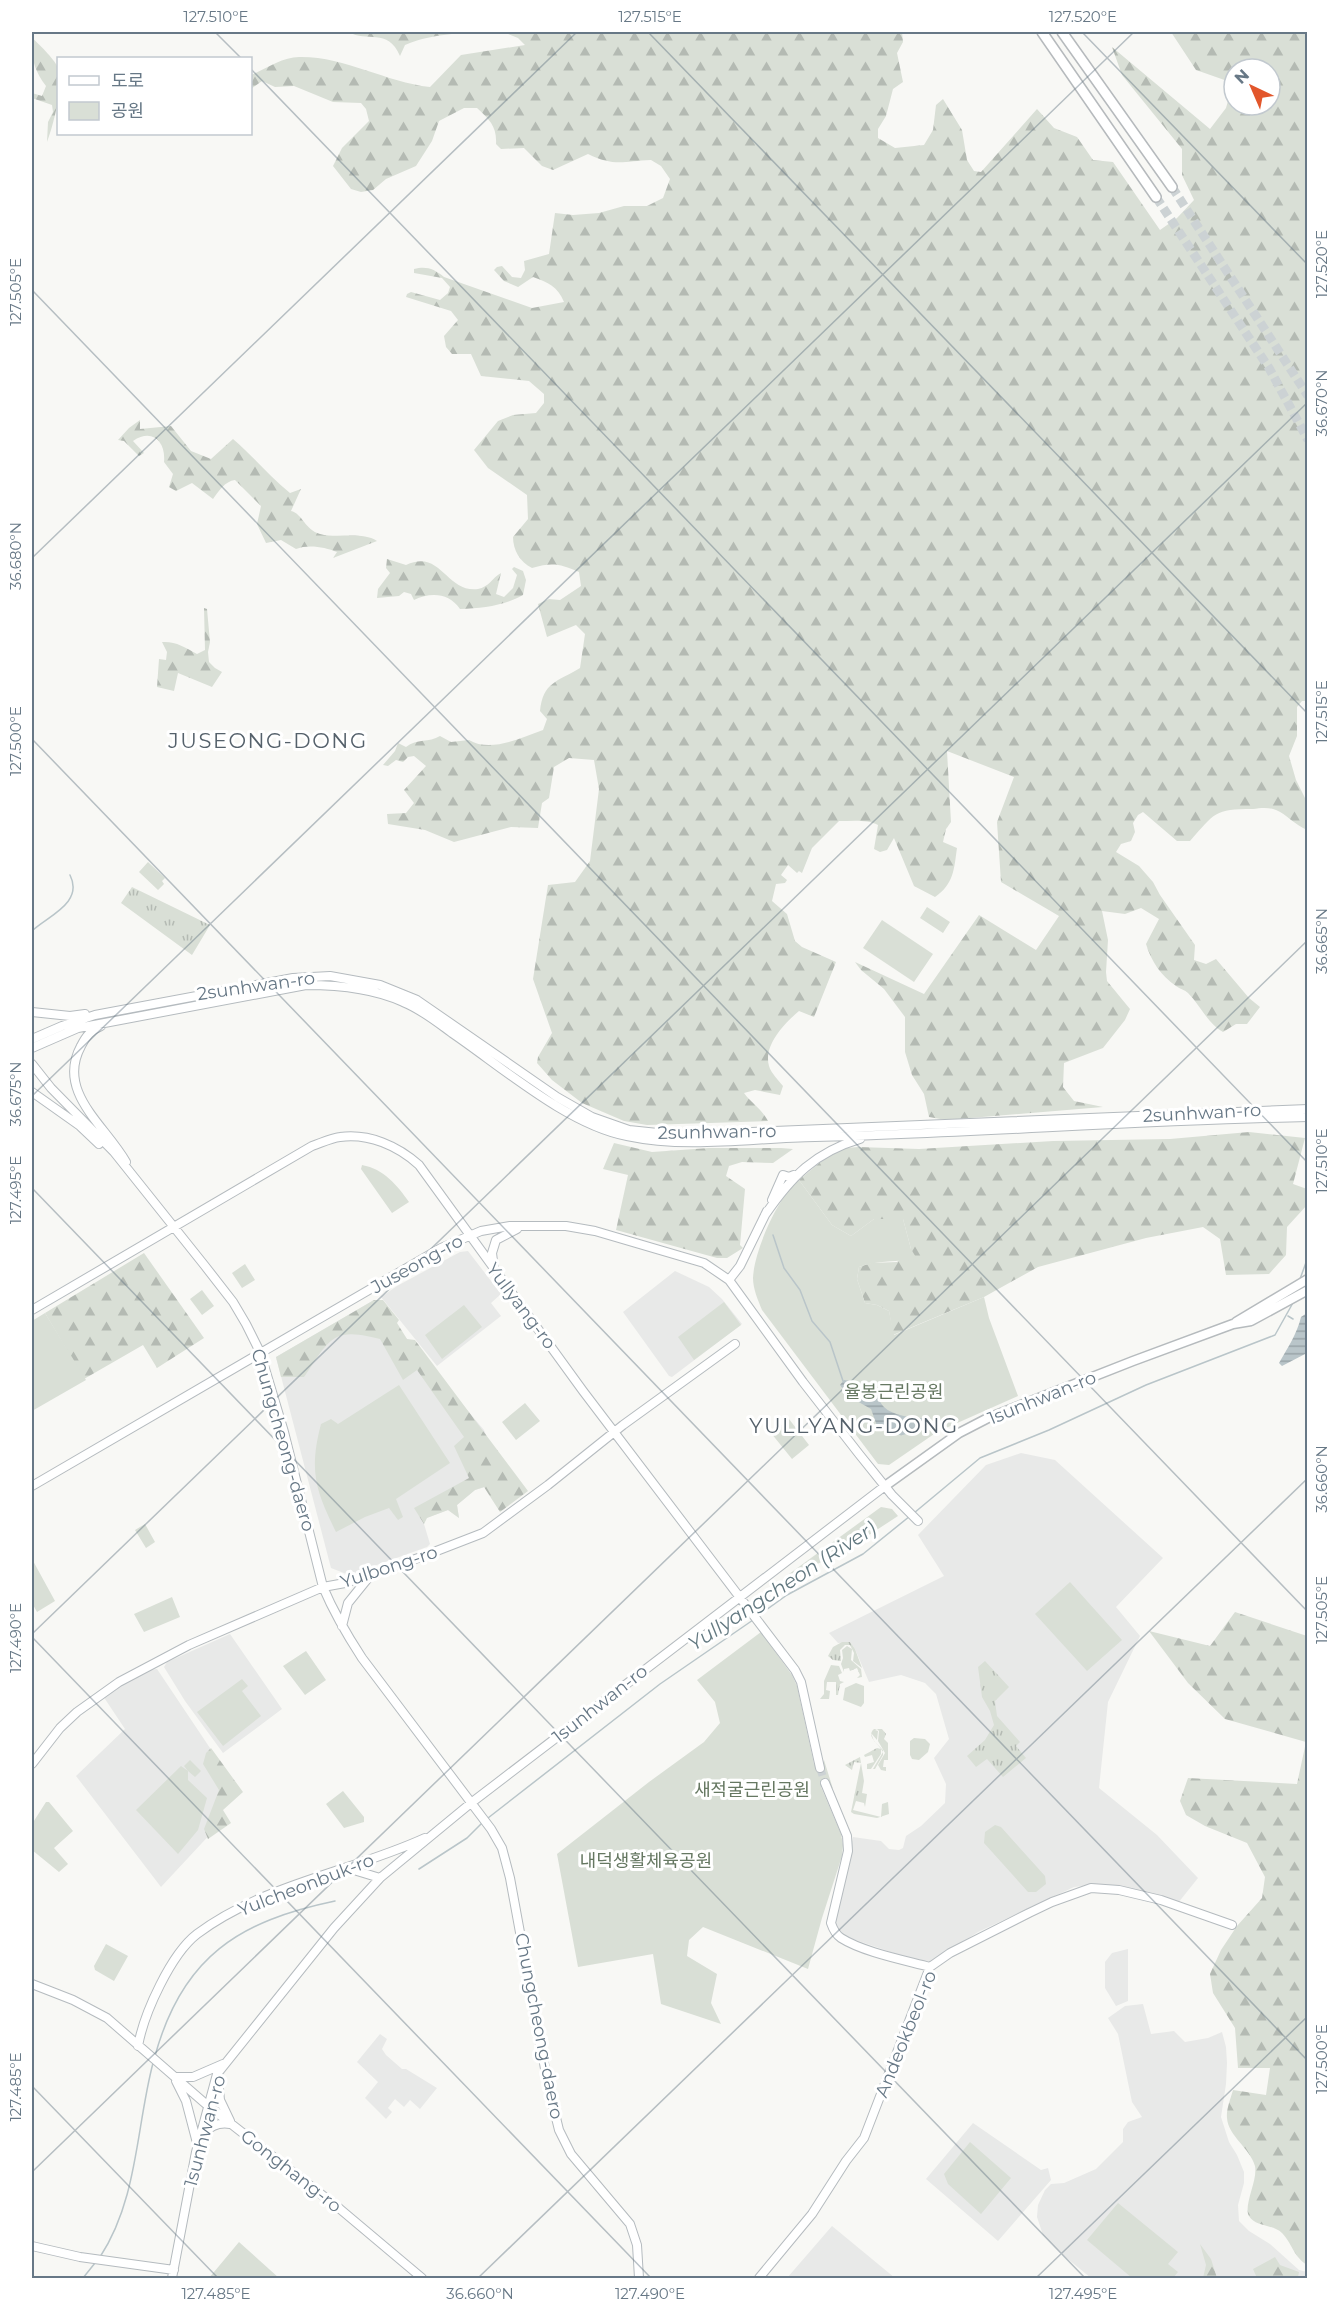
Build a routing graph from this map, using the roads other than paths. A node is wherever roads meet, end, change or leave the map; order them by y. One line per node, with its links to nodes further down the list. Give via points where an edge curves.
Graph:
1 (1040, 32): 6 (highway)
2 (1062, 32): 4 (highway)
3 (1070, 32): 4 (highway)
4 (1076, 48): 5 (highway)
5 (1172, 187)
6 (1156, 197)
7 (32, 1012): 8 (street)
8 (95, 1015): 10 (street, 2sunhwan-ro); 14 (street, 2sunhwan-ro, via 293,978 330,976 380,985 425,1005 581,1111 614,1126 663,1135)
9 (118, 1019): 11 (street, 2sunhwan-ro, via 78,1028); 17 (street, 2sunhwan-ro, via 306,985 356,987 401,1000 551,1102 608,1131 670,1142); 20 (street, via 87,1036 76,1055 74,1072 82,1103 121,1153)
10 (32, 1040)
11 (32, 1048)
12 (32, 1064): 20 (street, Chungcheong-daero)
13 (32, 1092): 20 (street, via 80,1126)
14 (1308, 1109)
15 (1308, 1117): 16 (street, 2sunhwan-ro)
16 (875, 1136): 17 (street, 2sunhwan-ro); 18 (street)
17 (809, 1137): 18 (street, via 825,1143)
18 (828, 1151): 19 (street)
19 (796, 1174): 21 (street); 21 (street, via 783,1175)
20 (137, 1181): 22 (street, Chungcheong-daero)
21 (765, 1215): 27 (street)
22 (173, 1226): 24 (street, Yullyang-ro, via 312,1146 338,1137 358,1137 378,1140 419,1165); 29 (street, Yullyang-ro); 32 (street, Chungcheong-daero, via 233,1302)
23 (527, 1226): 24 (street, Juseong-ro); 25 (street, via 496,1240 492,1253); 27 (street, Juseong-ro, via 595,1231 704,1263)
24 (468, 1235): 25 (street, Yullyang-ro); 32 (street, Juseong-ro)
25 (495, 1270): 33 (street, Yullyang-ro)
26 (1308, 1279): 30 (main road, 1sunhwan-ro)
27 (729, 1280): 35 (street, Juseong-ro)
28 (1305, 1292): 30 (main road, 1sunhwan-ro, via 1251,1321)
29 (32, 1310)
30 (1233, 1324): 35 (main road, 1sunhwan-ro, via 988,1418 959,1433)
31 (735, 1344): 33 (street, Yulbong-ro)
32 (260, 1352): 34 (street, Juseong-ro); 38 (street, Chungcheong-daero)
33 (615, 1432): 37 (street, Yulbong-ro, via 483,1533); 39 (street, Yullyang-ro)
34 (32, 1486)
35 (885, 1486): 36 (street, Juseong-ro); 39 (street, 1sunhwan-ro)
36 (918, 1521)
37 (373, 1574): 38 (street, Yulbong-ro); 40 (street, via 348,1603)
38 (323, 1587): 40 (street, Chungcheong-daero); 41 (street, Yulbong-ro, via 118,1682 60,1728)
39 (739, 1598): 42 (street, Yullyang-ro, via 801,1682); 44 (street, 1sunhwan-ro)
40 (342, 1627): 44 (street, Chungcheong-daero, via 380,1684)
41 (32, 1764)
42 (820, 1768)
43 (825, 1783): 51 (street, via 847,1836 848,1851 831,1923 834,1931 874,1951)
44 (471, 1803): 45 (street, 1sunhwan-ro); 63 (street, Chungcheong-daero, via 502,1848 560,2130 571,2154 630,2224 637,2245)
45 (436, 1832): 46 (street, Yulcheonbuk-ro); 48 (street, 1sunhwan-ro)
46 (347, 1868): 47 (street); 53 (street, Yulcheonbuk-ro, via 262,1899 197,1934 176,1957 159,1989 142,2026)
47 (361, 1873): 48 (street); 49 (street)
48 (380, 1878): 49 (street, 1sunhwan-ro)
49 (369, 1889): 54 (street, 1sunhwan-ro)
50 (1232, 1925): 51 (street, Andeokbeol-ro, via 1161,1900 1091,1888 1029,1913)
51 (930, 1967): 64 (street, Andeokbeol-ro, via 864,2138 812,2214)
52 (32, 1984): 53 (street, via 107,2018)
53 (141, 2048): 55 (street, Gonghang-ro)
54 (224, 2063): 55 (street, via 193,2077); 56 (street, 1sunhwan-ro); 57 (street, via 218,2092)
55 (174, 2077): 56 (street, Gonghang-ro); 59 (street, via 186,2101)
56 (207, 2105): 57 (street, Gonghang-ro); 58 (street, 1sunhwan-ro)
57 (231, 2124): 58 (street, via 210,2127); 62 (street, Gonghang-ro)
58 (200, 2137): 59 (street, 1sunhwan-ro)
59 (197, 2147): 61 (street, 1sunhwan-ro)
60 (32, 2246): 61 (street)
61 (173, 2274)
62 (422, 2278)
63 (639, 2278)
64 (759, 2278)

